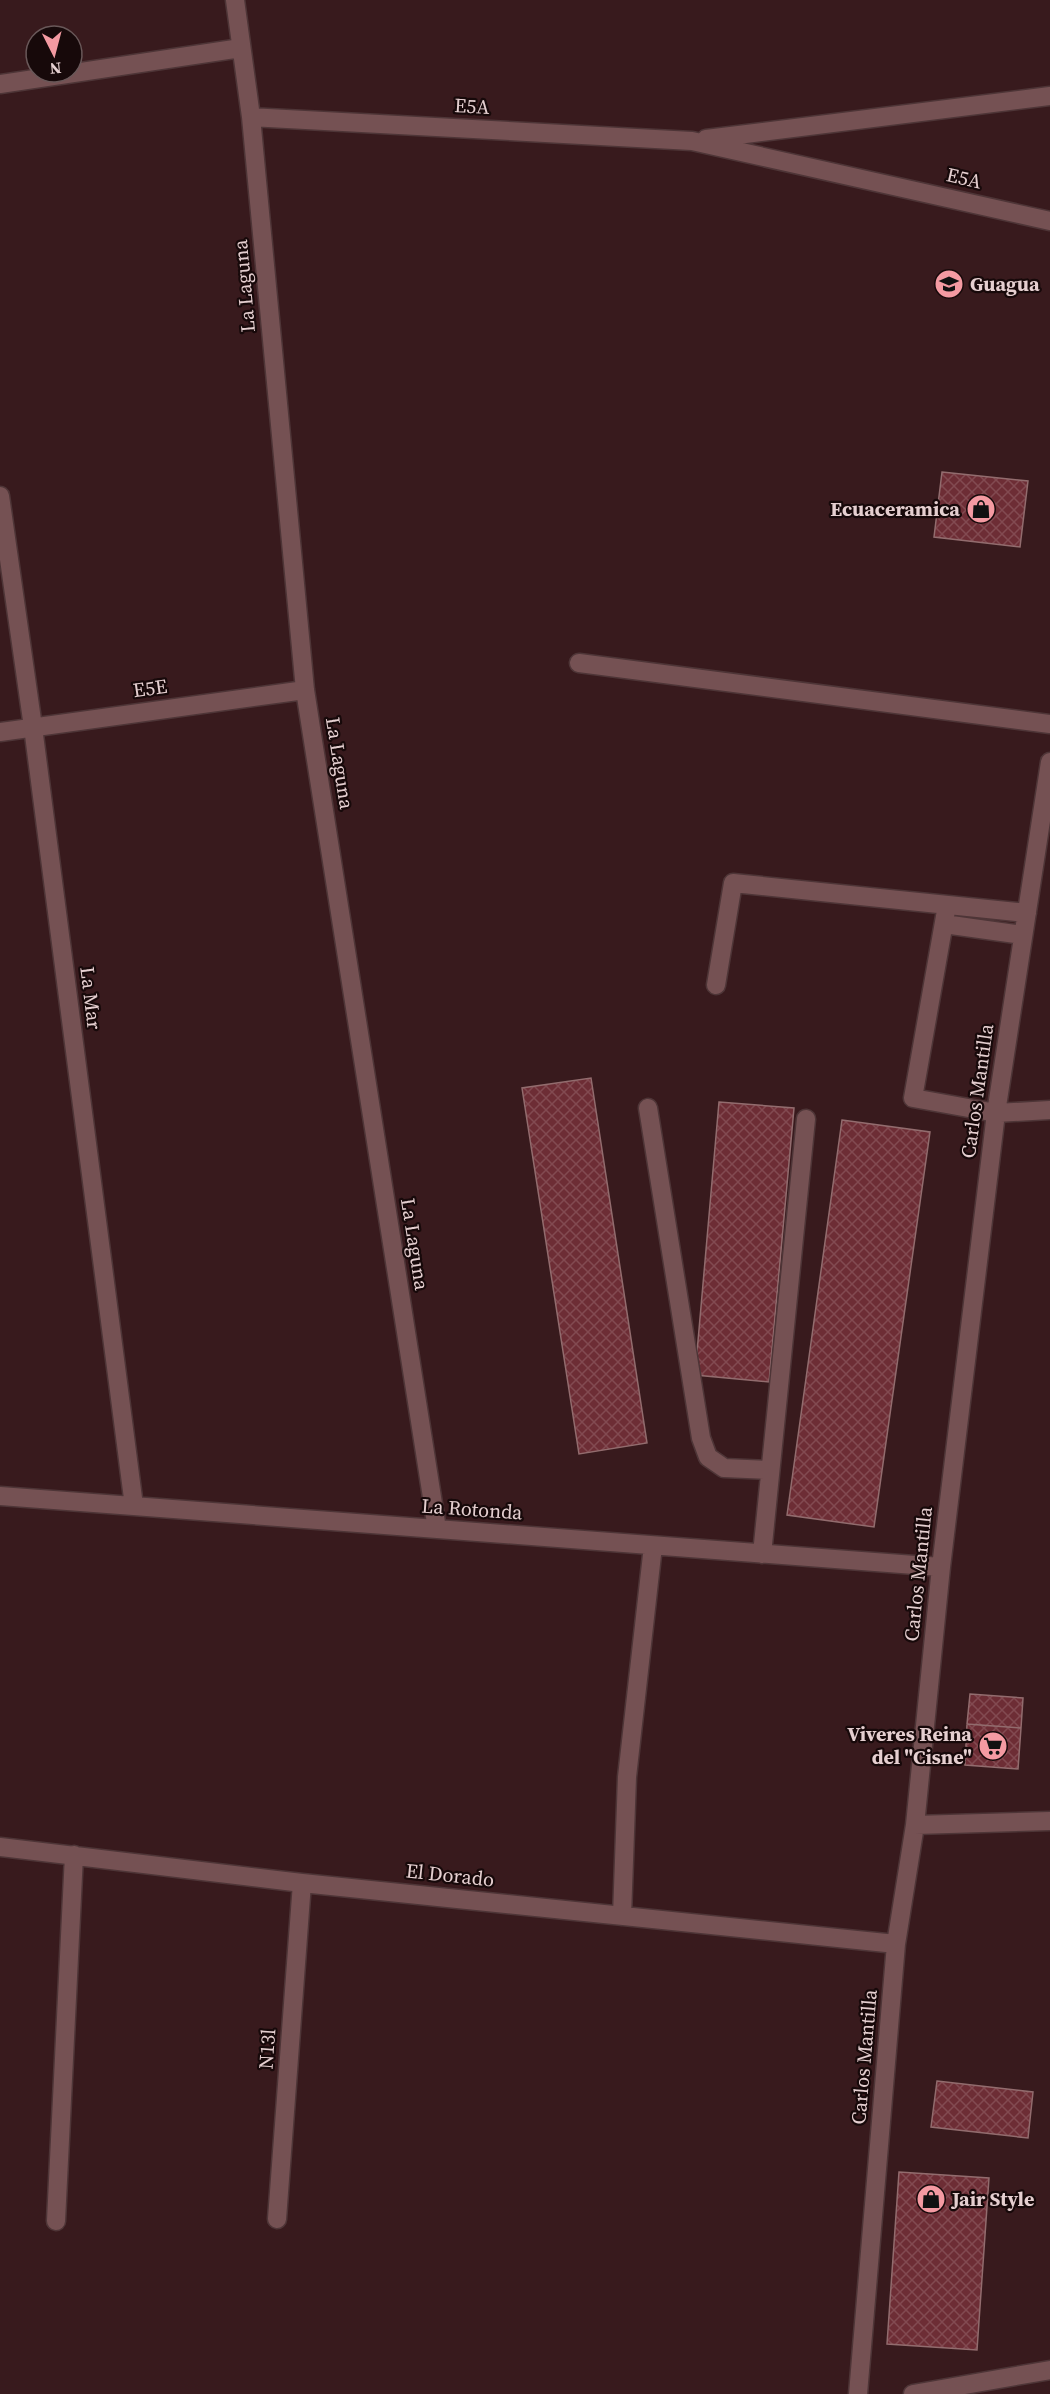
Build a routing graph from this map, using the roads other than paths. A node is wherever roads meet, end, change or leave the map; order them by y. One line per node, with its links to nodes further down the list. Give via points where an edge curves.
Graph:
1 (235, 0): 2 (street, La Laguna)
2 (242, 48): 3 (street); 5 (street, La Laguna)
3 (0, 84)
4 (1050, 96): 6 (street, E5A)
5 (251, 117): 6 (street, E5A); 10 (street, La Laguna)
6 (692, 141): 7 (street, E5A)
7 (1050, 221)
8 (0, 496): 12 (street, La Mar)
9 (579, 663): 11 (street)
10 (305, 690): 12 (street, E5E); 27 (street, La Laguna)
11 (1050, 724)
12 (33, 727): 13 (street, E5E); 26 (street, La Mar)
13 (0, 732)
14 (1050, 762): 16 (street, Carlos Mantilla)
15 (947, 905): 16 (street); 17 (street); 19 (street, via 733,883)
16 (1027, 913): 18 (street, Carlos Mantilla)
17 (944, 924): 18 (street); 22 (street, via 913,1098)
18 (1023, 935): 22 (street, Carlos Mantilla)
19 (716, 985)
20 (648, 1108): 24 (street, via 701,1438 708,1457 724,1468)
21 (1050, 1110): 22 (street)
22 (996, 1113): 30 (street, Carlos Mantilla)
23 (806, 1119): 24 (street)
24 (770, 1470): 29 (street)
25 (0, 1496): 26 (street, La Rotonda)
26 (134, 1506): 27 (street, La Rotonda)
27 (436, 1529): 28 (street, La Rotonda)
28 (653, 1546): 29 (street, La Rotonda); 36 (street, via 627,1777)
29 (762, 1554): 30 (street, La Rotonda)
30 (941, 1567): 32 (street, Carlos Mantilla)
31 (1050, 1821): 32 (street)
32 (915, 1825): 37 (street, Carlos Mantilla)
33 (0, 1846): 34 (street, El Dorado)
34 (74, 1856): 35 (street, El Dorado); 39 (street)
35 (302, 1883): 36 (street, El Dorado); 38 (street, N13l)
36 (622, 1916): 37 (street, El Dorado)
37 (896, 1944): 41 (street, Carlos Mantilla)
38 (277, 2218)
39 (56, 2222)
40 (1050, 2370): 42 (street)
41 (858, 2394)
42 (913, 2394)

